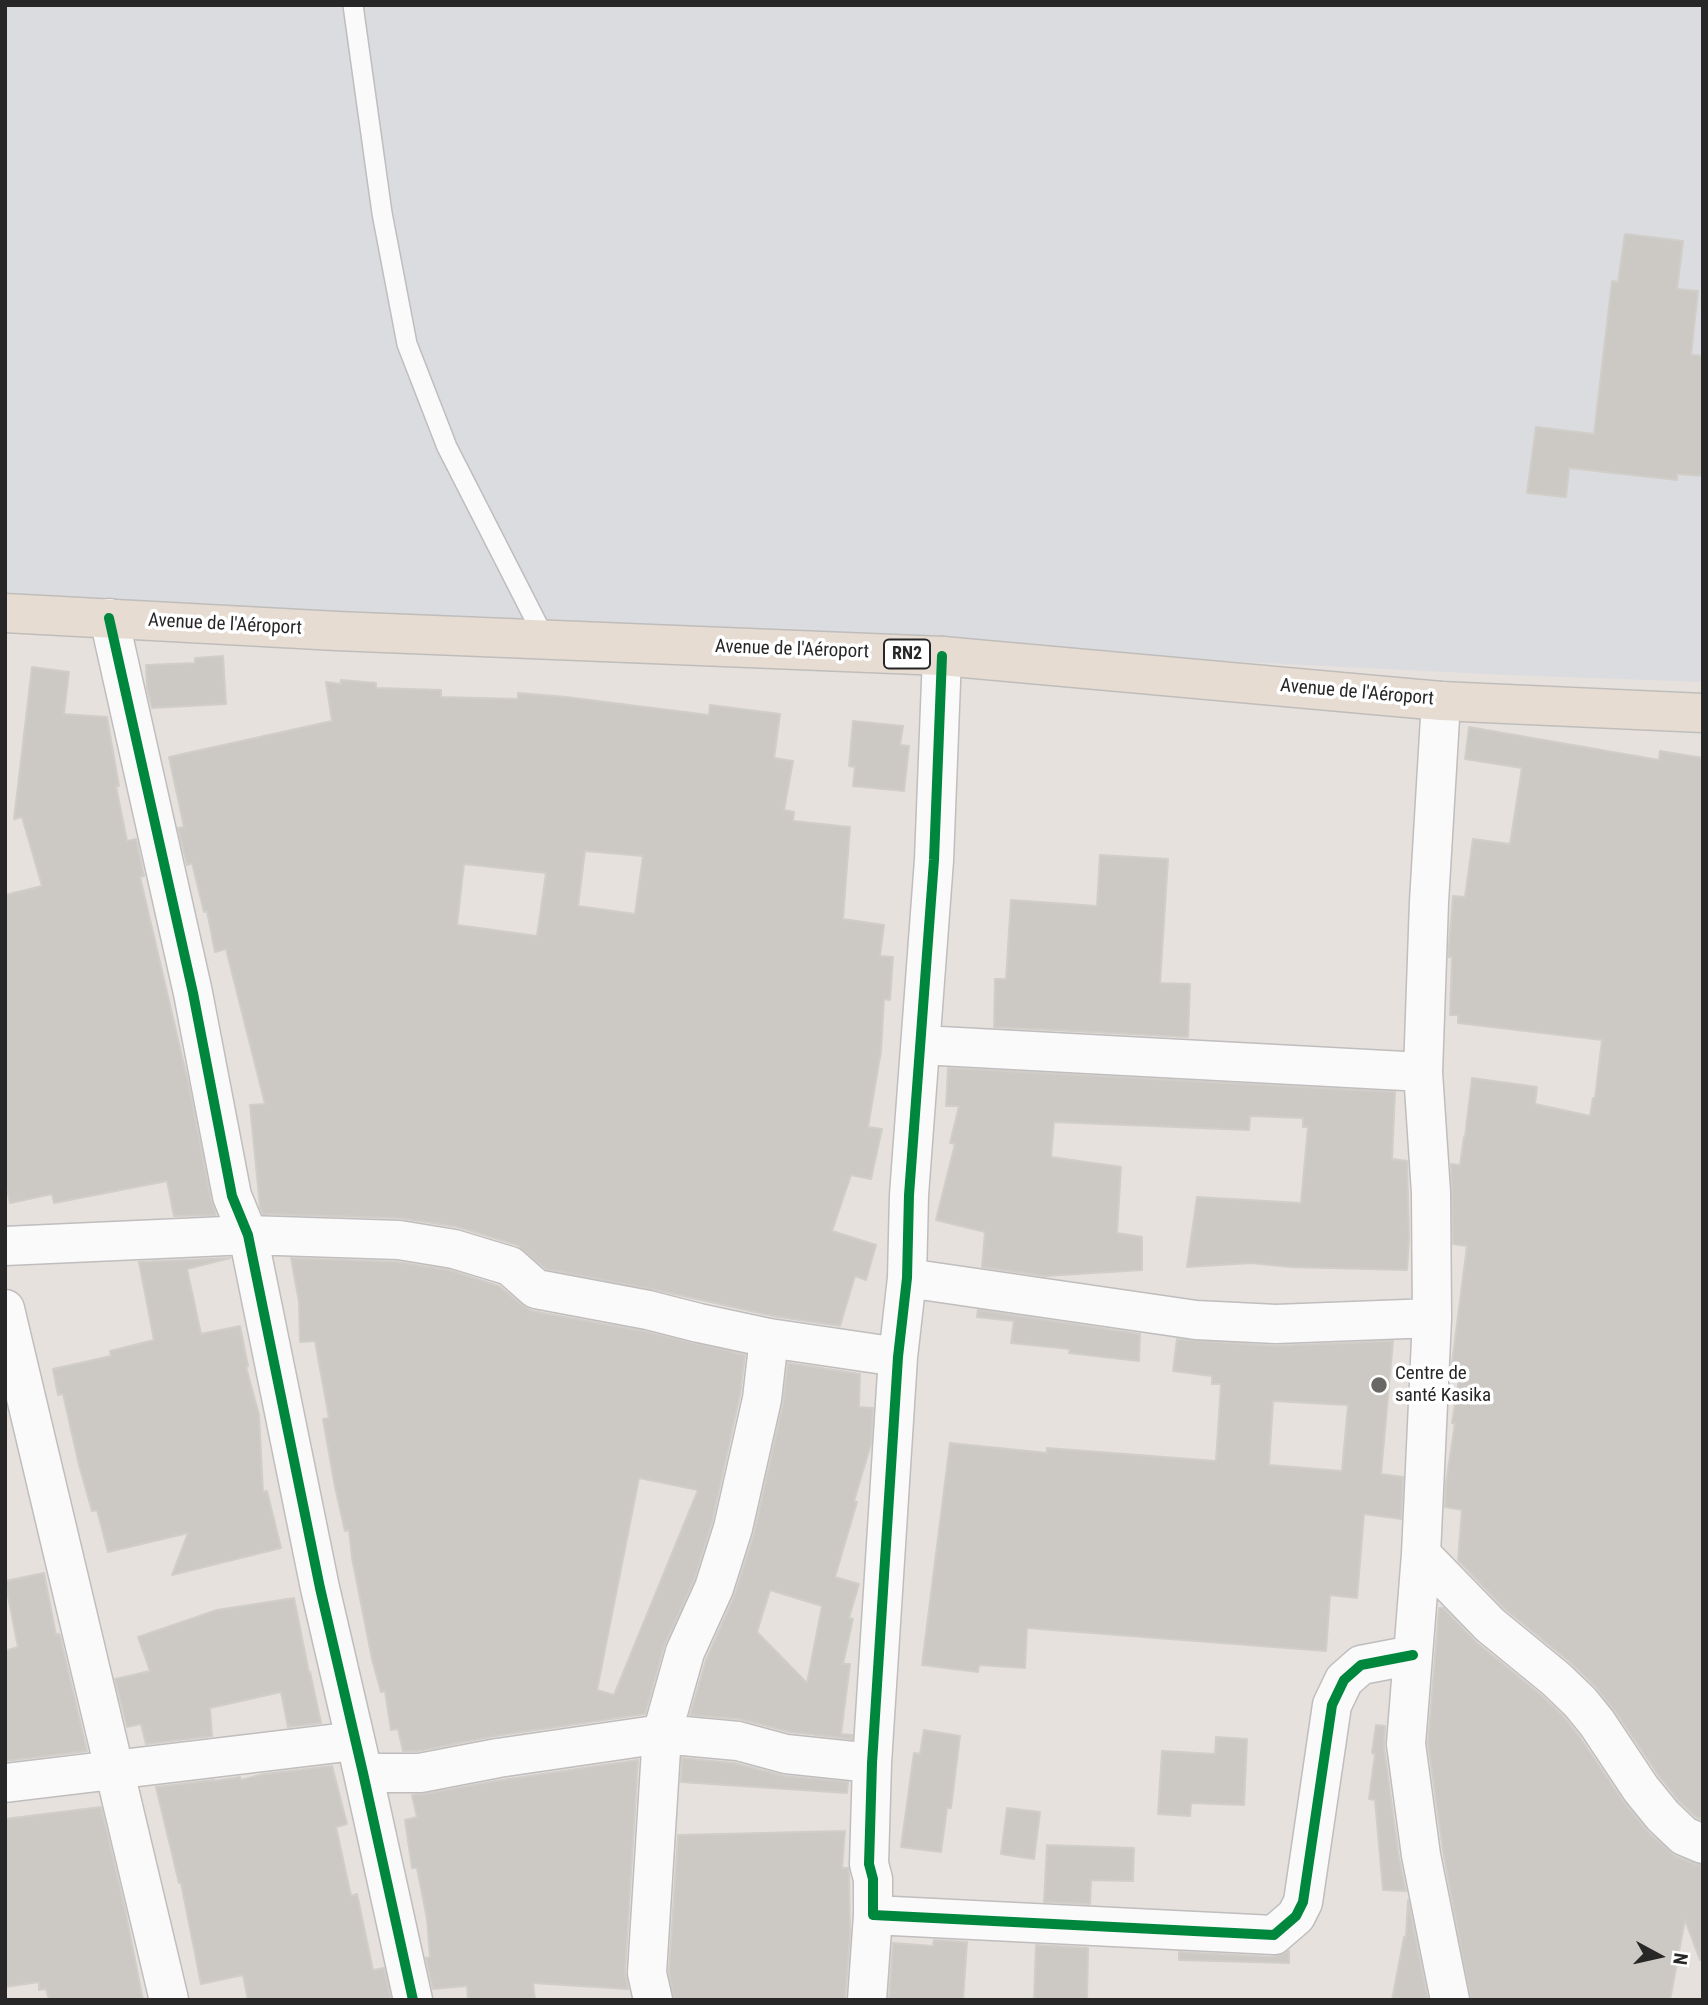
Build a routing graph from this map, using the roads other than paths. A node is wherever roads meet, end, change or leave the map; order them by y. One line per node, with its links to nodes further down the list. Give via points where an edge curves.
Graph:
1 (353, 5): 4 (lane, via 382,213 407,344 447,447)
2 (5, 613): 3 (highway, Avenue de l'Aéroport / RN2)
3 (109, 618): 4 (highway, Avenue de l'Aéroport / RN2); 10 (street, via 193,993 232,1196)
4 (545, 639): 5 (highway, Avenue de l'Aéroport / RN2)
5 (942, 656): 6 (highway, Avenue de l'Aéroport / RN2); 8 (street)
6 (1441, 701): 7 (highway, Avenue de l'Aéroport / RN2); 9 (street)
7 (1703, 713)
8 (921, 1045): 9 (street); 12 (street)
9 (1423, 1072): 14 (street, via 1431,1192)
10 (248, 1235): 11 (street); 15 (street, via 399,1240 454,1249 510,1266 537,1289); 20 (street)
11 (5, 1245)
12 (906, 1278): 14 (street, via 1196,1320 1276,1324); 16 (street)
13 (5, 1309): 22 (street)
14 (1432, 1318): 17 (street)
15 (769, 1338): 16 (street); 19 (street, via 762,1399 733,1528 714,1588 685,1652)
16 (898, 1357): 21 (street)
17 (1421, 1553): 18 (street); 24 (street, via 1490,1625 1580,1702 1663,1816 1684,1836)
18 (1413, 1655): 25 (street, via 1361,1665 1344,1681 1332,1705 1303,1902 1296,1916 1274,1935); 30 (street, via 1406,1744 1421,1855)
19 (662, 1734): 20 (street, via 420,1773); 21 (street); 28 (street, via 647,1973)
20 (359, 1757): 22 (street); 27 (street)
21 (872, 1763): 25 (street, via 869,1864)
22 (115, 1770): 23 (street); 26 (street)
23 (5, 1783)
24 (1703, 1844)
25 (873, 1915): 29 (street)
26 (169, 2000)
27 (412, 2000)
28 (653, 2000)
29 (867, 2000)
30 (1450, 2000)

